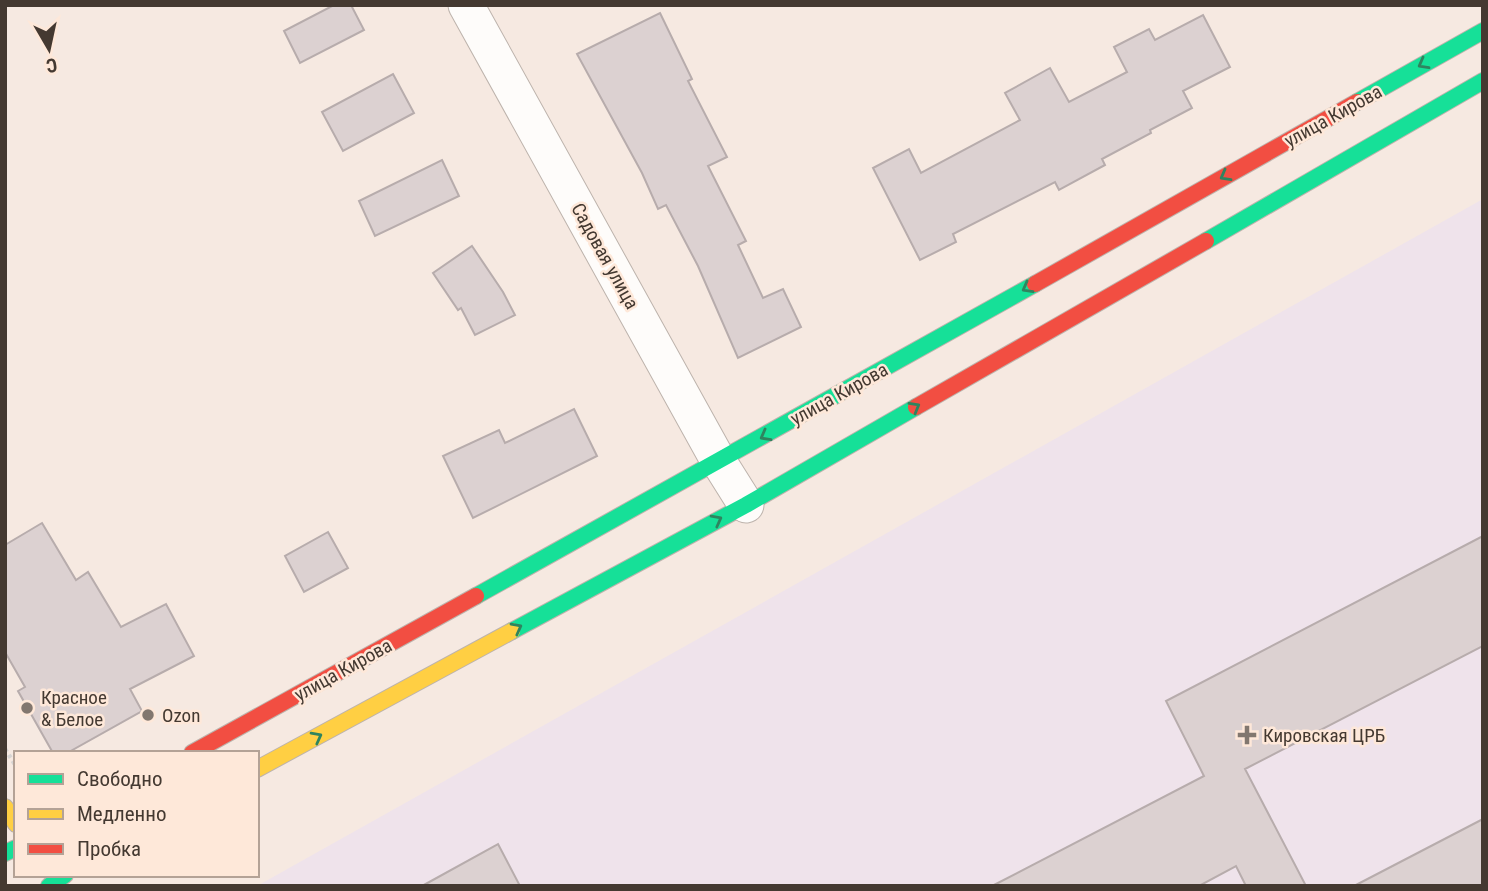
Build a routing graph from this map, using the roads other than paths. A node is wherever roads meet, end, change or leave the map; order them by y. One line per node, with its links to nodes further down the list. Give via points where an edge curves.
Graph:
1 (466, 5): 4 (street, Садовая улица)
2 (1483, 31): 4 (street, улица Кирова, one-way to 4)
3 (1483, 81): 5 (street, one-way to 3)
4 (719, 462): 5 (street, Садовая улица); 6 (street, улица Кирова)
5 (746, 505): 7 (street, one-way to 5)
6 (196, 751)
7 (259, 768)

